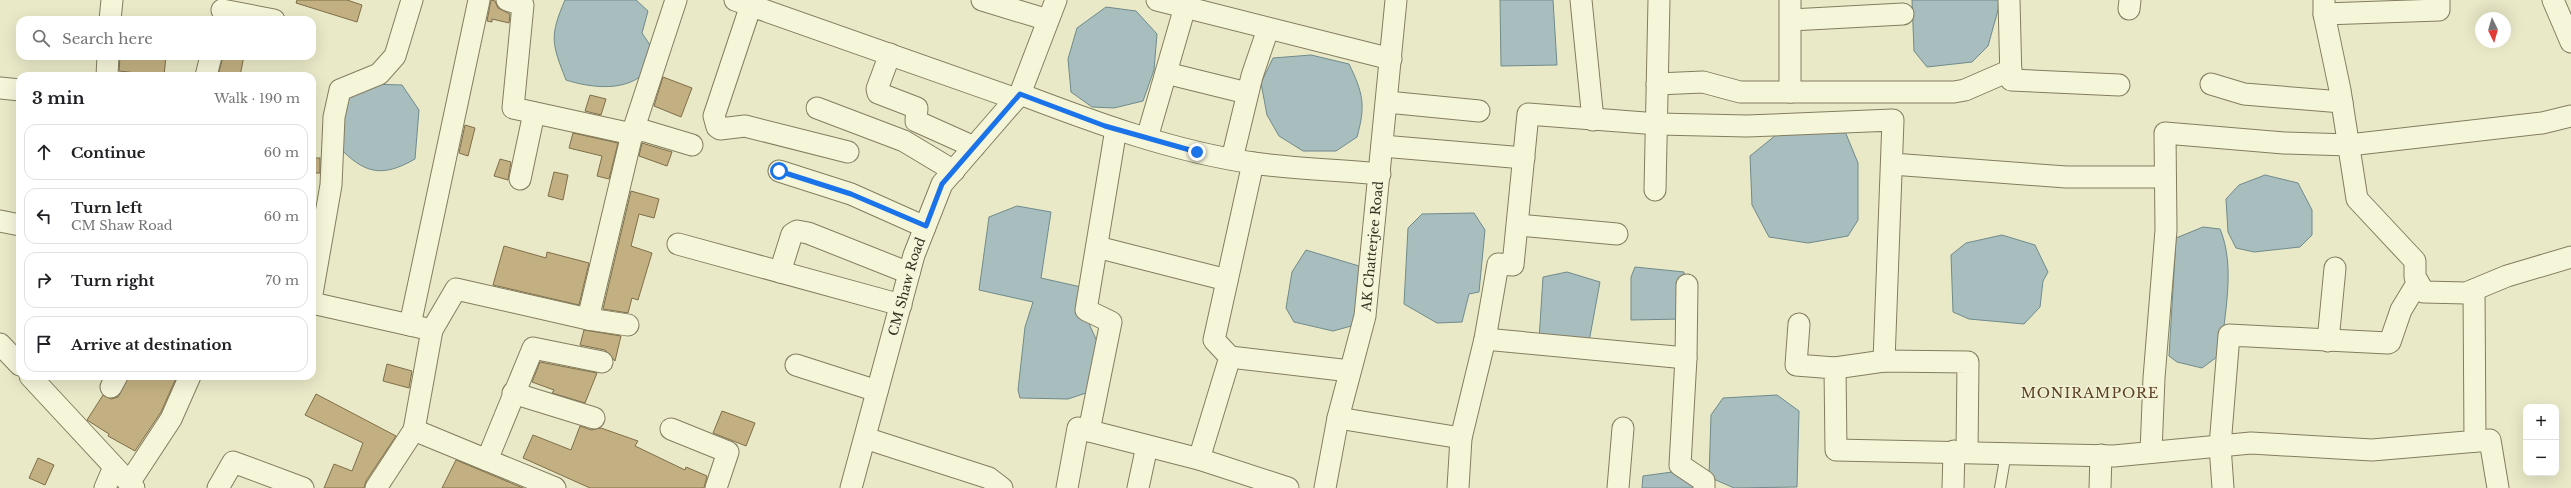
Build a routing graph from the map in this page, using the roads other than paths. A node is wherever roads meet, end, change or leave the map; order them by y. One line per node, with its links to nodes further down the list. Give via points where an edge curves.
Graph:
1 (112, 0): 21 (street)
2 (412, 0): 77 (street, via 395,56 379,74 340,90 334,117 332,185)
3 (479, 0): 88 (street)
4 (507, 0): 46 (street, via 523,5 513,108)
5 (676, 0): 51 (street)
6 (982, 0): 23 (street)
7 (1056, 0): 23 (street, CM Shaw Road)
8 (1157, 0): 16 (street)
9 (1396, 0): 27 (street, AK Chatterjee Road)
10 (1581, 0): 48 (street)
11 (1659, 0): 34 (street)
12 (2009, 0): 30 (street)
13 (2439, 0): 17 (street, via 2439,10)
14 (2553, 0): 25 (street)
15 (743, 2): 26 (street); 57 (street, via 714,116 717,127 720,129 745,126)
16 (1185, 7): 24 (street); 33 (street)
17 (2324, 7): 43 (street)
18 (222, 10): 22 (street)
19 (1790, 10): 20 (street); 39 (street)
20 (1903, 14)
21 (110, 16)
22 (253, 16)
23 (1048, 20): 41 (street, CM Shaw Road)
24 (1268, 29): 27 (street); 40 (street)
25 (2571, 42)
26 (890, 54): 41 (street); 56 (street, via 878,92 917,108 916,121)
27 (1391, 59): 42 (street, AK Chatterjee Road)
28 (108, 60): 31 (street)
29 (210, 60): 32 (street)
30 (2011, 70): 35 (street, via 2011,80); 39 (street, via 1965,90 1954,92)
31 (107, 72)
32 (207, 72)
33 (1166, 73): 40 (street); 52 (street)
34 (1657, 84): 39 (street, via 1703,82 1740,92); 49 (street)
35 (2119, 84)
36 (2211, 84): 43 (street, via 2244,94)
37 (0, 88): 38 (street)
38 (16, 90)
39 (1790, 92)
40 (1247, 93): 59 (street)
41 (1018, 96): 50 (street); 56 (street, CM Shaw Road)
42 (1387, 102): 45 (street); 55 (street, AK Chatterjee Road)
43 (2342, 102): 54 (street)
44 (817, 108): 63 (street, via 904,141)
45 (1479, 110)
46 (534, 113): 51 (street); 66 (street)
47 (2571, 116): 54 (street, via 2542,123)
48 (1593, 120): 49 (street); 58 (street, via 1528,114)
49 (1658, 124): 61 (street, via 1747,126 1893,120); 67 (street)
50 (1116, 130): 52 (street); 74 (street)
51 (632, 134): 53 (street, via 642,130); 86 (street)
52 (1147, 138): 59 (street)
53 (692, 145)
54 (2349, 145): 65 (street, via 2284,143 2165,133); 81 (street, via 2357,199 2415,261 2415,277)
55 (1382, 146): 58 (street); 64 (street, AK Chatterjee Road)
56 (974, 147): 63 (street, CM Shaw Road)
57 (848, 152)
58 (1524, 158): 70 (street)
59 (1232, 159): 60 (street)
60 (1253, 163): 64 (street); 80 (street)
61 (1892, 164): 65 (street, via 2066,176); 97 (street)
62 (779, 171): 71 (street, via 851,194)
63 (954, 171): 71 (street, CM Shaw Road, via 942,184)
64 (1380, 174): 101 (street, AK Chatterjee Road, via 1365,316)
65 (2166, 177): 119 (street, via 2166,230)
66 (520, 180)
67 (1654, 190)
68 (0, 221): 69 (street)
69 (16, 224)
70 (1518, 225): 72 (street); 91 (street, via 1513,265 1498,264)
71 (926, 226): 79 (street, CM Shaw Road)
72 (1617, 234)
73 (678, 244): 78 (street)
74 (1097, 247): 80 (street); 111 (street, via 1086,310 1111,322)
75 (2571, 257): 83 (street, via 2507,276)
76 (2335, 268): 92 (street)
77 (316, 272)
78 (780, 272): 79 (street, via 792,234 797,231); 85 (street)
79 (909, 273): 85 (street, CM Shaw Road)
80 (1227, 280): 94 (street, via 1214,340)
81 (2418, 282): 83 (street, via 2424,292 2466,293); 92 (street, via 2401,310 2390,342 2384,344)
82 (1687, 285): 95 (street)
83 (2474, 290): 114 (street)
84 (316, 304): 88 (street)
85 (901, 305): 104 (street, CM Shaw Road)
86 (588, 319): 89 (street); 90 (street, via 456,289)
87 (1799, 324): 100 (street, via 1796,365)
88 (410, 325): 90 (street)
89 (628, 325)
90 (432, 330): 110 (street)
91 (1485, 339): 95 (street); 113 (street)
92 (2328, 341): 116 (street, via 2229,335)
93 (0, 344): 96 (street)
94 (1230, 357): 101 (street); 121 (street)
95 (1686, 358): 140 (street, via 1680,465 1704,481)
96 (16, 361)
97 (1884, 361): 100 (street); 117 (street, via 1968,362)
98 (602, 362): 105 (street, via 533,348)
99 (796, 365): 104 (street)
100 (1835, 368): 117 (street, via 1836,450)
101 (1350, 371): 107 (street, AK Chatterjee Road)
102 (34, 380): 123 (street)
103 (188, 380): 125 (street, via 171,419)
104 (878, 390): 112 (street, CM Shaw Road)
105 (514, 393): 106 (street); 122 (street)
106 (594, 418)
107 (1338, 418): 113 (street); 137 (street, AK Chatterjee Road)
108 (1623, 428): 139 (street)
109 (671, 429): 131 (street, via 728,452)
110 (414, 430): 122 (street); 129 (street)
111 (1089, 431): 115 (street); 134 (street, via 1078,428)
112 (865, 438): 132 (street, CM Shaw Road); 133 (street, via 989,478)
113 (1461, 438): 138 (street)
114 (2475, 441): 116 (street, via 2372,450 2251,443); 145 (street, via 2490,440)
115 (1147, 446): 121 (street); 135 (street)
116 (2220, 446): 119 (street); 144 (street)
117 (1961, 452): 118 (street); 141 (street)
118 (2006, 452): 120 (street); 142 (lane)
119 (2151, 452): 120 (street)
120 (2101, 455): 143 (street)
121 (1199, 459): 136 (street)
122 (487, 460): 124 (street)
123 (114, 466): 125 (street); 127 (street)
124 (519, 481): 130 (street)
125 (132, 485)
126 (292, 486): 128 (street, via 233,462)
127 (105, 488)
128 (218, 488)
129 (376, 488)
130 (555, 488)
131 (716, 488)
132 (851, 488)
133 (1002, 488)
134 (1066, 488)
135 (1138, 488)
136 (1288, 488)
137 (1325, 488)
138 (1458, 488)
139 (1618, 488)
140 (1704, 488)
141 (1953, 488)
142 (2000, 488)
143 (2100, 488)
144 (2223, 488)
145 (2498, 488)

